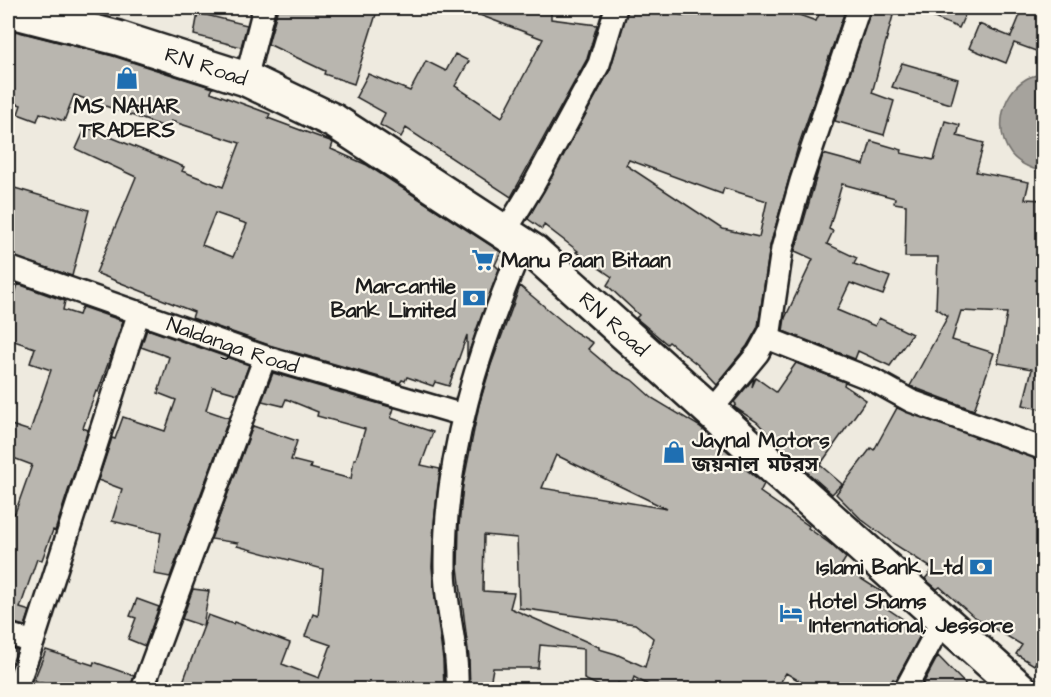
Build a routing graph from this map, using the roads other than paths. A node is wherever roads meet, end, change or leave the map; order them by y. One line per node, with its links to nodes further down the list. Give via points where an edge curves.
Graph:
1 (264, 8): 5 (street)
2 (616, 8): 6 (street, via 599,64 534,186)
3 (859, 8): 9 (street, via 782,249)
4 (8, 10): 5 (highway, RN Road, via 118,38)
5 (246, 79): 6 (highway, RN Road, via 334,121)
6 (514, 238): 11 (highway, RN Road); 12 (street)
7 (8, 267): 8 (street, Naldanga Road)
8 (139, 312): 10 (street, Naldanga Road); 16 (street)
9 (767, 338): 11 (street); 13 (street, via 873,380 911,401)
10 (265, 357): 12 (street, Naldanga Road); 18 (street)
11 (711, 410): 14 (highway, RN Road)
12 (463, 415): 19 (street, via 448,502 445,567)
13 (1044, 448)
14 (943, 619): 20 (street); 21 (highway, RN Road)
15 (8, 634): 16 (street)
16 (33, 642): 17 (street, via 18,684)
17 (21, 690)
18 (142, 690)
19 (457, 690)
20 (905, 690)
21 (1021, 690)

